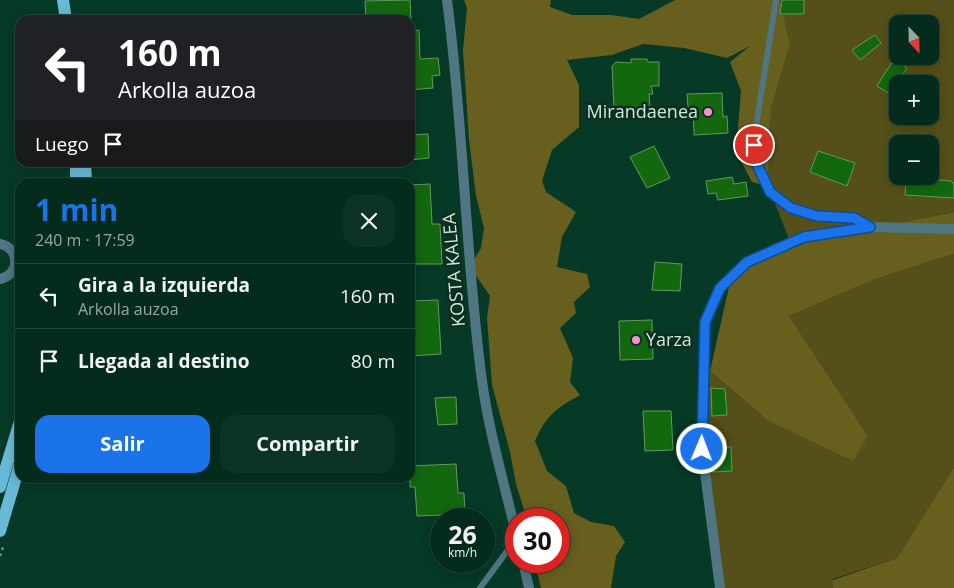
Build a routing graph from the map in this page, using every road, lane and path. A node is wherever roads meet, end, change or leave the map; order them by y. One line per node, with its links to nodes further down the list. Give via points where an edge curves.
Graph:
1 (63, 0): 4 (main road)
2 (447, 0): 14 (street, KOSTA KALEA, via 482,384)
3 (776, 0): 5 (lane, via 754,145 756,162 770,192 791,208 817,216 854,218)
4 (65, 15)
5 (870, 227): 6 (street); 20 (street, via 804,237 747,262 720,288 705,322 702,449)
6 (954, 229)
7 (0, 244): 8 (street)
8 (15, 251)
9 (15, 269): 10 (street)
10 (0, 279)
11 (15, 437): 13 (main road)
12 (15, 481): 15 (main road)
13 (0, 487)
14 (510, 508)
15 (0, 531)
16 (505, 554): 18 (lane)
17 (526, 573): 19 (street)
18 (480, 588)
19 (529, 588)
20 (720, 588)

